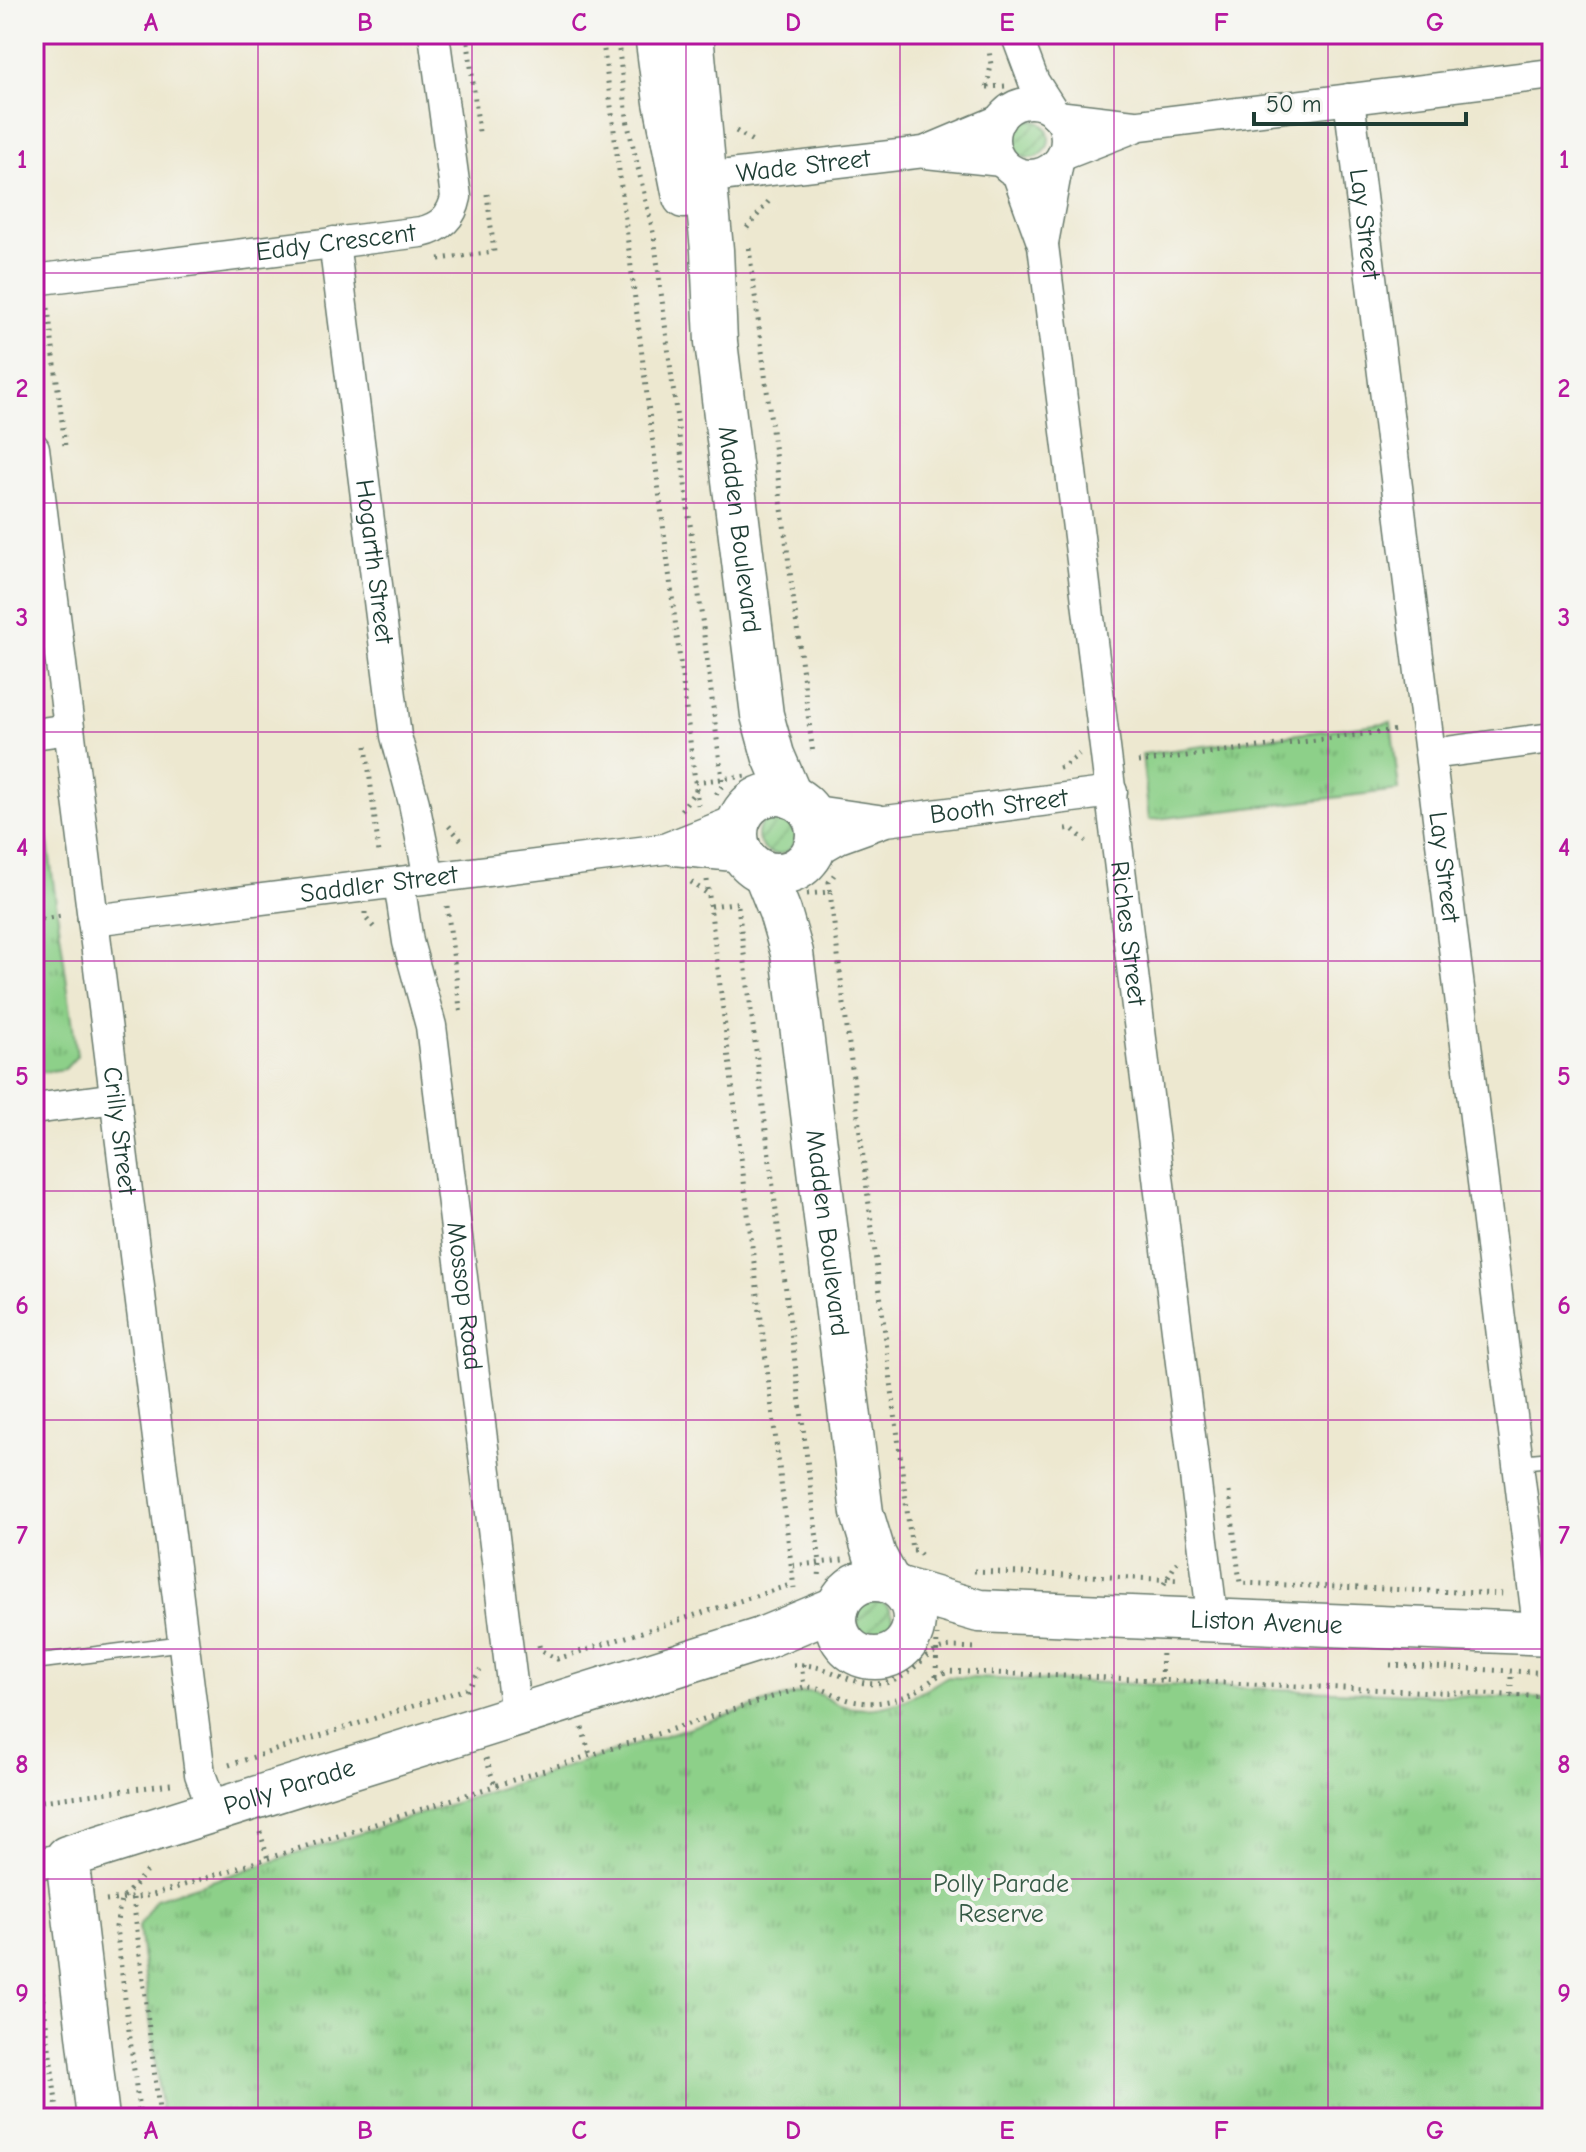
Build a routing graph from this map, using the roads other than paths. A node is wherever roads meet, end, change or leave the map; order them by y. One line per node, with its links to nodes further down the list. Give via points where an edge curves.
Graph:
1 (434, 34): 14 (street, Eddy Crescent, via 455,206 443,223 429,230)
2 (656, 34): 13 (street, Madden Boulevard, via 665,102)
3 (692, 34): 13 (street, Madden Boulevard)
4 (1016, 34): 7 (street, via 1010,86); 8 (street, via 1034,82)
5 (1552, 74): 6 (street)
6 (1349, 99): 9 (street); 21 (street, Lay Street)
7 (999, 108): 8 (street, via 1032,104); 10 (street, Wade Street); 12 (street, via 994,140)
8 (1055, 114): 9 (street); 11 (street, via 1066,135)
9 (1140, 125): 11 (street)
10 (924, 152): 12 (street, Wade Street); 13 (street, Wade Street)
11 (1060, 159): 12 (street, via 1039,174); 15 (street, Riches Street)
12 (1009, 167): 15 (street, Riches Street)
13 (709, 178): 24 (street, Madden Boulevard, via 694,253 716,342 762,715 773,755)
14 (334, 242): 16 (street, Eddy Crescent); 25 (street, Hogarth Street, via 396,736 414,803)
15 (1043, 245): 22 (street, Riches Street)
16 (34, 280)
17 (34, 448): 18 (street, Crilly Street)
18 (69, 729): 19 (street); 26 (street, Crilly Street)
19 (34, 734)
20 (1552, 738): 21 (street)
21 (1431, 754): 30 (street, Lay Street)
22 (1112, 792): 23 (street, Booth Street); 32 (street, Riches Street)
23 (886, 821): 24 (street, Booth Street); 24 (street, Booth Street, via 839,838)
24 (765, 837): 25 (street, Saddler Street); 31 (street, Madden Boulevard, via 792,953 862,1513 875,1556)
25 (414, 880): 26 (street, Saddler Street); 40 (street, Mossop Road, via 408,942 431,1026)
26 (93, 920): 27 (street, Crilly Street)
27 (116, 1098): 28 (street); 36 (street, Crilly Street)
28 (34, 1109)
29 (1552, 1459): 30 (lane)
30 (1519, 1462): 34 (street, Lay Street)
31 (870, 1585): 33 (street, Liston Avenue); 35 (street, via 909,1598 914,1611); 37 (street, via 839,1632); 38 (street, Polly Parade)
32 (1211, 1602): 33 (street, Liston Avenue, via 1167,1628); 34 (street, Liston Avenue)
33 (985, 1630): 35 (street, Liston Avenue, via 937,1622)
34 (1545, 1634)
35 (910, 1637): 37 (street, Liston Avenue, via 879,1658)
36 (184, 1643): 39 (lane); 41 (street, Crilly Street, via 200,1774)
37 (853, 1651): 38 (street, Polly Parade, via 805,1640)
38 (773, 1653): 40 (street, Polly Parade)
39 (34, 1662)
40 (516, 1715): 41 (street, Polly Parade)
41 (214, 1812): 42 (street, Polly Parade)
42 (50, 1861): 43 (street, Polly Parade, via 73,1904)
43 (98, 2118)

